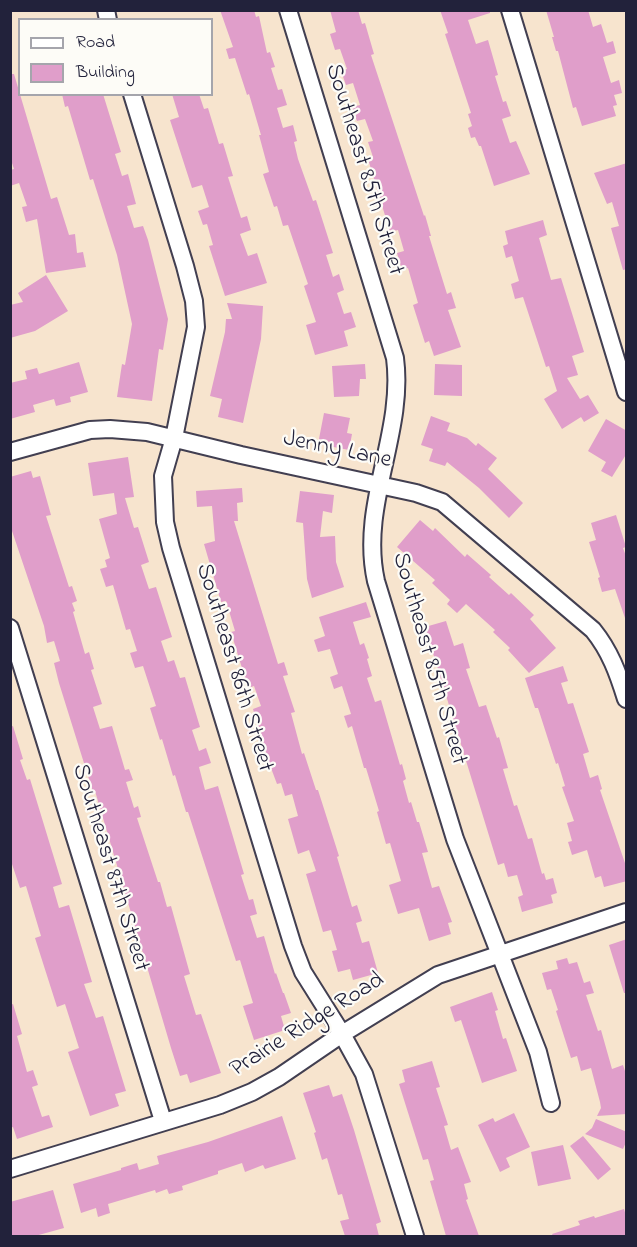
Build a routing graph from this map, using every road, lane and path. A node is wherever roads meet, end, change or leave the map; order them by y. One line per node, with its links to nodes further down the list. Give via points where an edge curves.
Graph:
1 (288, 10): 7 (street, Southeast 85th Street, via 395,358 397,398)
2 (510, 10): 4 (street)
3 (133, 96): 5 (street, Southeast 86th Street, via 185,266 195,312 196,327)
4 (626, 392)
5 (174, 438): 6 (street, Jenny Lane, via 147,432 90,430); 7 (street, Jenny Lane); 12 (street, Southeast 86th Street, via 163,476 165,522 171,548 293,946 303,972)
6 (10, 452)
7 (379, 484): 9 (street, Jenny Lane, via 442,502 576,615 605,645); 11 (street, Southeast 85th Street, via 371,548 376,581 455,839)
8 (10, 628): 14 (street, Southeast 87th Street)
9 (627, 699)
10 (627, 912): 11 (street, Prairie Ridge Road)
11 (500, 953): 12 (street, Prairie Ridge Road, via 438,975); 13 (street, Southeast 85th Street, via 538,1052)
12 (342, 1034): 14 (street, Prairie Ridge Road, via 252,1092); 16 (street, Southeast 86th Street, via 364,1074)
13 (551, 1103)
14 (163, 1121): 15 (street, Prairie Ridge Road)
15 (10, 1169)
16 (415, 1236)

